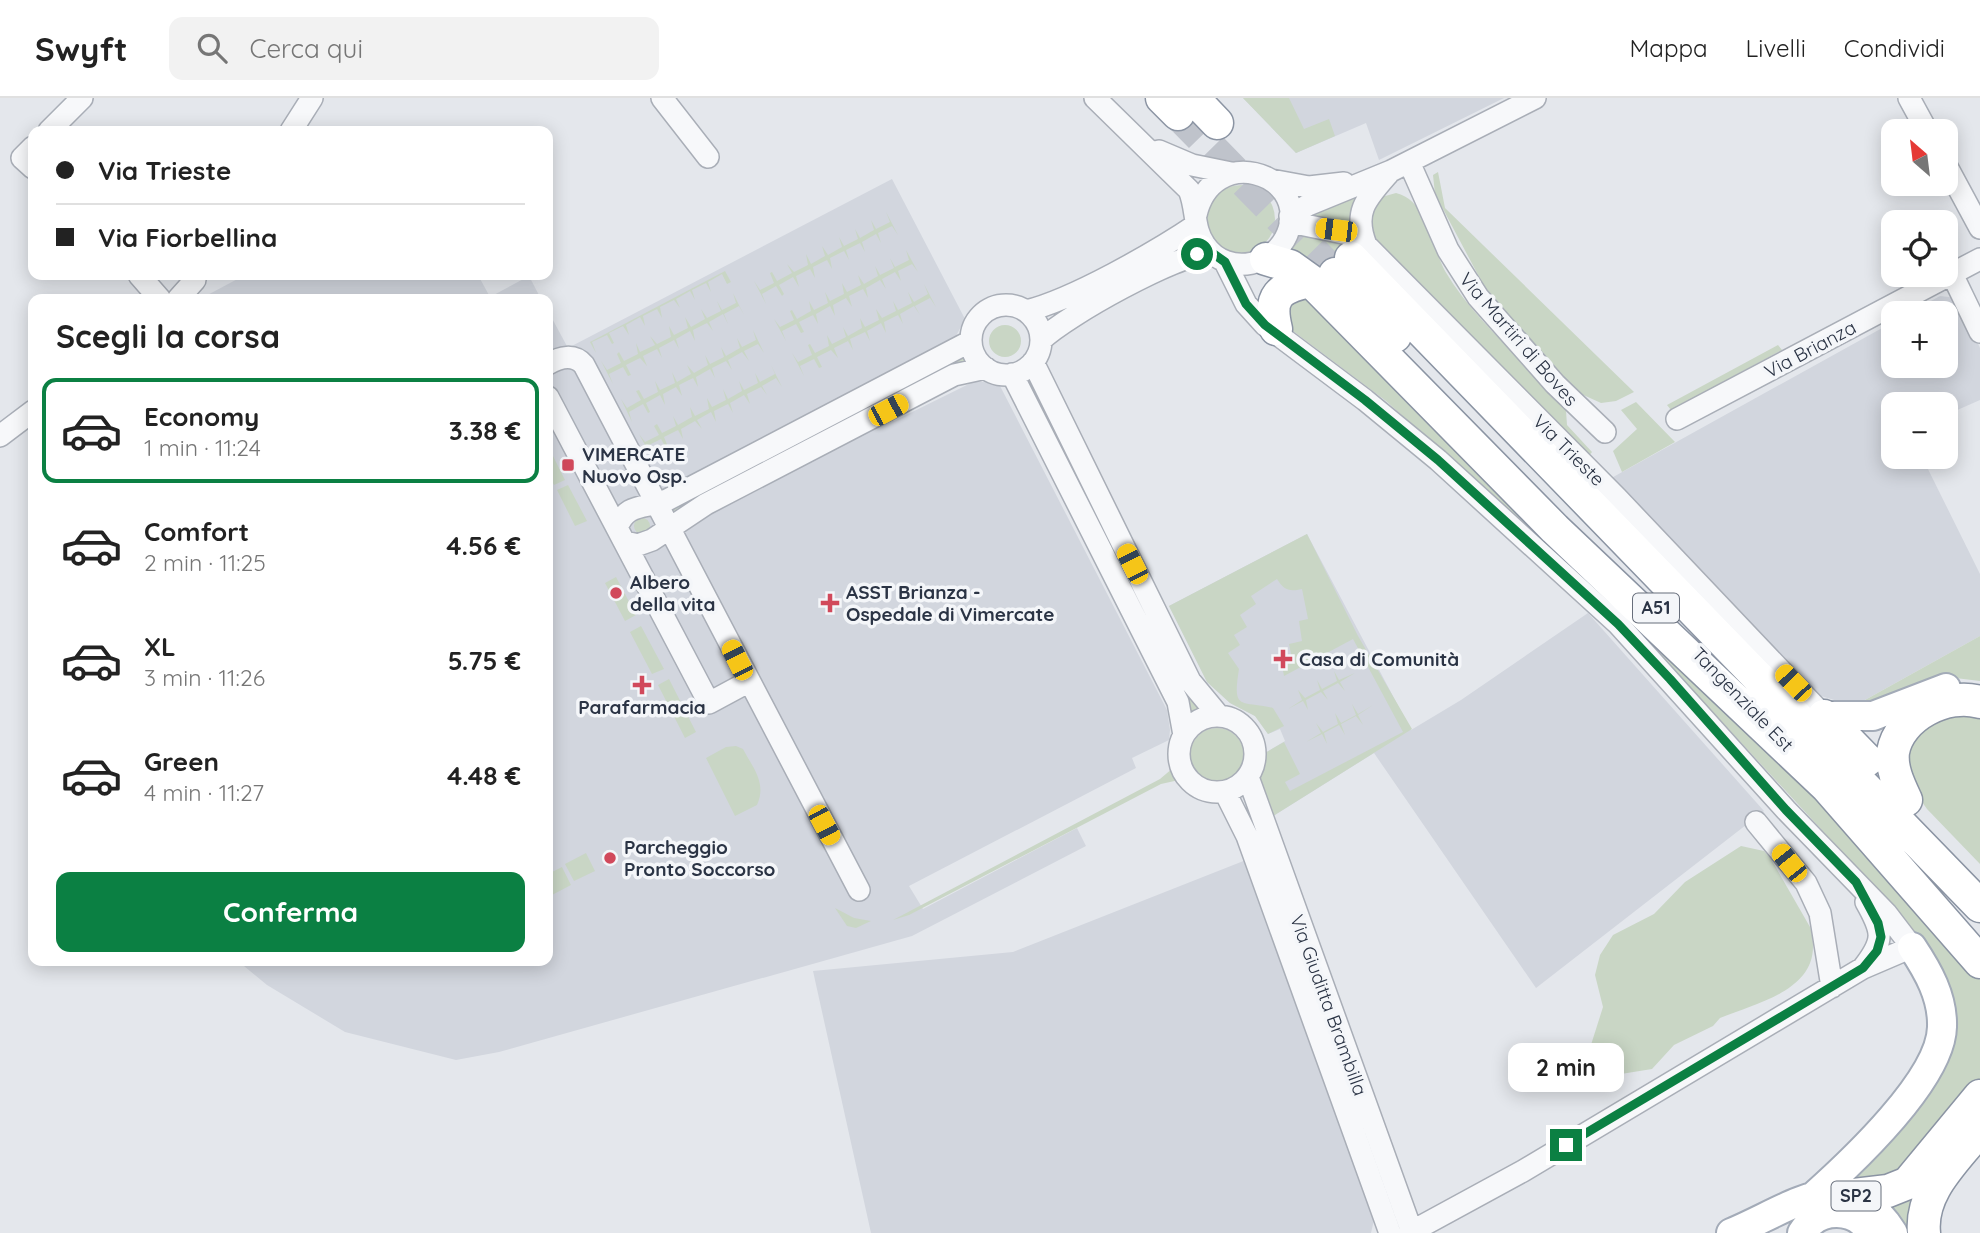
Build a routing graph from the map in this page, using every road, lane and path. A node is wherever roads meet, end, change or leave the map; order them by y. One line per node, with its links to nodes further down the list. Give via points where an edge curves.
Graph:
1 (82, 98): 10 (street)
2 (312, 98): 11 (street)
3 (663, 98): 13 (street)
4 (1095, 98): 12 (street)
5 (1535, 98): 14 (street)
6 (1909, 98): 8 (street)
7 (1178, 103): 9 (highway)
8 (1920, 119)
9 (1217, 123)
10 (54, 126)
11 (294, 126)
12 (1147, 146): 15 (street, via 1192,165); 20 (street, via 1189,190)
13 (708, 157)
14 (1400, 167): 17 (street); 25 (street, via 1370,194 1361,211 1360,230); 45 (street, Via Martiri di Boves, via 1478,297 1555,384)
15 (1231, 173): 16 (street, via 1252,172); 20 (street, via 1207,188)
16 (1271, 180): 17 (street, via 1309,187); 19 (street, via 1281,190)
17 (1364, 181): 19 (street)
18 (1958, 187): 21 (street)
19 (1290, 219): 24 (street, via 1284,241); 25 (street, Via Trieste, via 1349,234)
20 (1196, 220): 22 (street); 33 (street, via 1175,239 1051,304)
21 (1980, 228)
22 (1218, 257): 24 (street, via 1237,265); 35 (street, via 1246,304); 36 (street, via 1179,260 1065,320)
23 (1980, 259): 26 (street, Via Brianza)
24 (1263, 261): 25 (highway, via 1290,266); 35 (street, via 1253,274 1253,295)
25 (1341, 265): 35 (highway, via 1277,296 1271,311); 54 (street, Via Trieste, via 1617,498); 57 (highway, Tangenziale Est / A51); 64 (highway, Tangenziale Est / A51)
26 (1958, 271)
27 (143, 280): 31 (street)
28 (196, 280): 32 (street)
29 (1958, 286): 34 (street)
30 (1927, 287): 44 (street, Via Brianza)
31 (156, 294)
32 (183, 294)
33 (1026, 311): 36 (street); 37 (street, via 1005,305 984,312 972,330)
34 (1980, 332)
35 (1281, 335): 62 (street, via 1438,460 1618,624)
36 (1041, 340): 39 (street)
37 (971, 341): 40 (street, via 978,361); 47 (street)
38 (553, 362): 47 (street, via 568,357 584,365)
39 (1033, 362): 41 (street); 53 (street, Via Giuditta Brambilla, via 1190,681)
40 (986, 368): 41 (street); 48 (street, via 954,375 706,504)
41 (1012, 374): 55 (street, via 1178,702)
42 (553, 406): 49 (street)
43 (28, 415): 46 (street)
44 (1677, 419)
45 (1605, 432)
46 (0, 436)
47 (656, 505): 48 (street); 49 (street, via 625,513)
48 (669, 530): 49 (street, via 644,544); 50 (street)
49 (621, 535): 50 (street, via 709,703)
50 (748, 682): 63 (street)
51 (1980, 690): 54 (main road, via 1937,690 1866,717)
52 (1980, 702): 59 (highway, via 1958,698 1939,705 1918,716 1898,736 1893,762)
53 (1219, 716): 55 (street, via 1198,720); 56 (street, Via Giuditta Brambilla, via 1240,723 1253,742 1255,754)
54 (1824, 716): 59 (highway)
55 (1184, 735): 58 (street, via 1178,755 1186,778 1204,791)
56 (1248, 777): 58 (street); 74 (street, Via Giuditta Brambilla)
57 (1827, 786): 65 (highway, Tangenziale Est / A51); 67 (highway)
58 (1225, 792): 74 (street, Via Giuditta Brambilla, via 1247,836)
59 (1906, 800): 61 (highway)
60 (1756, 822): 69 (street, via 1806,883 1820,913)
61 (1980, 877)
62 (1856, 882): 66 (street); 68 (street, via 1881,937 1877,951)
63 (859, 890)
64 (1980, 906)
65 (1980, 940)
66 (1912, 947): 68 (street); 73 (main road, via 1931,978 1941,1008 1943,1030 1934,1055 1900,1108)
67 (1980, 962)
68 (1863, 968): 69 (street)
69 (1832, 987): 74 (street, via 1523,1171)
70 (1980, 1096): 72 (highway, via 1908,1183)
71 (1980, 1129): 80 (highway, via 1936,1185 1924,1216)
72 (1854, 1195): 73 (main road, SP2, via 1838,1192); 79 (main road, SP2, via 1870,1204)
73 (1809, 1198): 75 (main road); 76 (main road, SP2, via 1789,1217)
74 (1404, 1233)
75 (1731, 1233)
76 (1782, 1233)
77 (1802, 1233): 78 (main road, via 1811,1221 1838,1213 1859,1218)
78 (1871, 1233)
79 (1893, 1233)
80 (1924, 1233)

